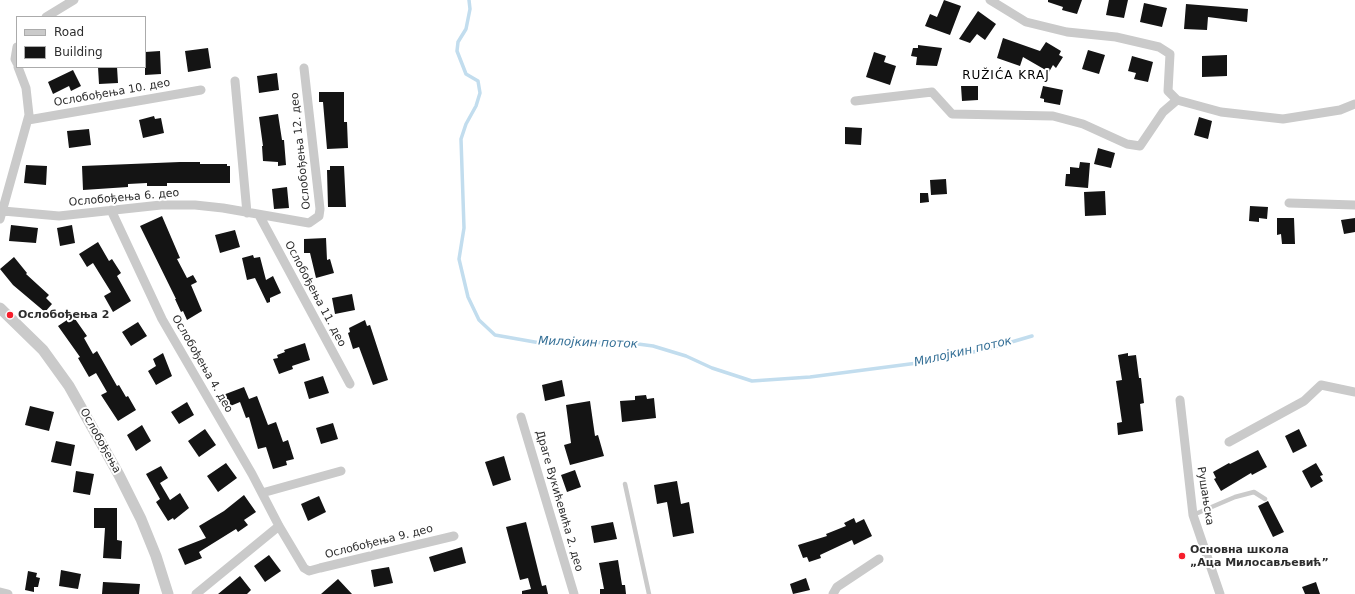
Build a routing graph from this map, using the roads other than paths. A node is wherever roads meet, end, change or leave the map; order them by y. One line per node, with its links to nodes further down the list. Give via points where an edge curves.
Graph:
1 (74, 0): 3 (street)
2 (990, 0): 8 (street, via 1026,22 1067,32 1116,37 1159,47 1170,54 1168,91)
3 (48, 16)
4 (18, 68): 11 (street, via 29,102)
5 (304, 68): 16 (street, Ослобођења 12. део, via 319,216 309,223)
6 (235, 81): 15 (street)
7 (201, 90): 11 (street, Ослобођења 10. део)
8 (1177, 100): 9 (street, via 1163,112 1140,146 1127,144 1083,124 1053,116 952,114 932,92); 10 (street, via 1221,112 1283,119 1340,110)
9 (855, 101)
10 (1355, 104)
11 (28, 120): 17 (street)
12 (1289, 203): 13 (street)
13 (1355, 205)
14 (111, 210): 15 (street, Ослобођења 6. део, via 176,204); 17 (street, Ослобођења 6. део, via 59,216); 26 (street, Ослобођења 4. део, via 162,319)
15 (247, 213): 16 (street, Ослобођења 12. део)
16 (259, 214): 19 (street, Ослобођења 11. део)
17 (1, 215)
18 (0, 308): 35 (street, Ослобођења, via 43,350 69,386 141,519)
19 (350, 384)
20 (1355, 392): 23 (street, via 1321,385 1304,401)
21 (1180, 400): 28 (street, Рушањска)
22 (521, 417): 37 (street, Драге Вукићевића 2. део)
23 (1229, 442)
24 (341, 471): 26 (street)
25 (625, 484): 38 (lane)
26 (262, 493): 29 (street, Ослобођења 4. део)
27 (1266, 499): 28 (lane, via 1254,492 1235,497)
28 (1193, 515): 40 (street, Рушањска)
29 (279, 526): 32 (street, Ослобођења 4. део, via 304,568); 36 (street)
30 (454, 536): 32 (street, Ослобођења 9. део)
31 (878, 559): 39 (street, via 837,587)
32 (309, 571)
33 (0, 592): 34 (street)
34 (8, 594)
35 (168, 594)
36 (196, 594)
37 (574, 594)
38 (649, 594)
39 (833, 594)
40 (1220, 594)

